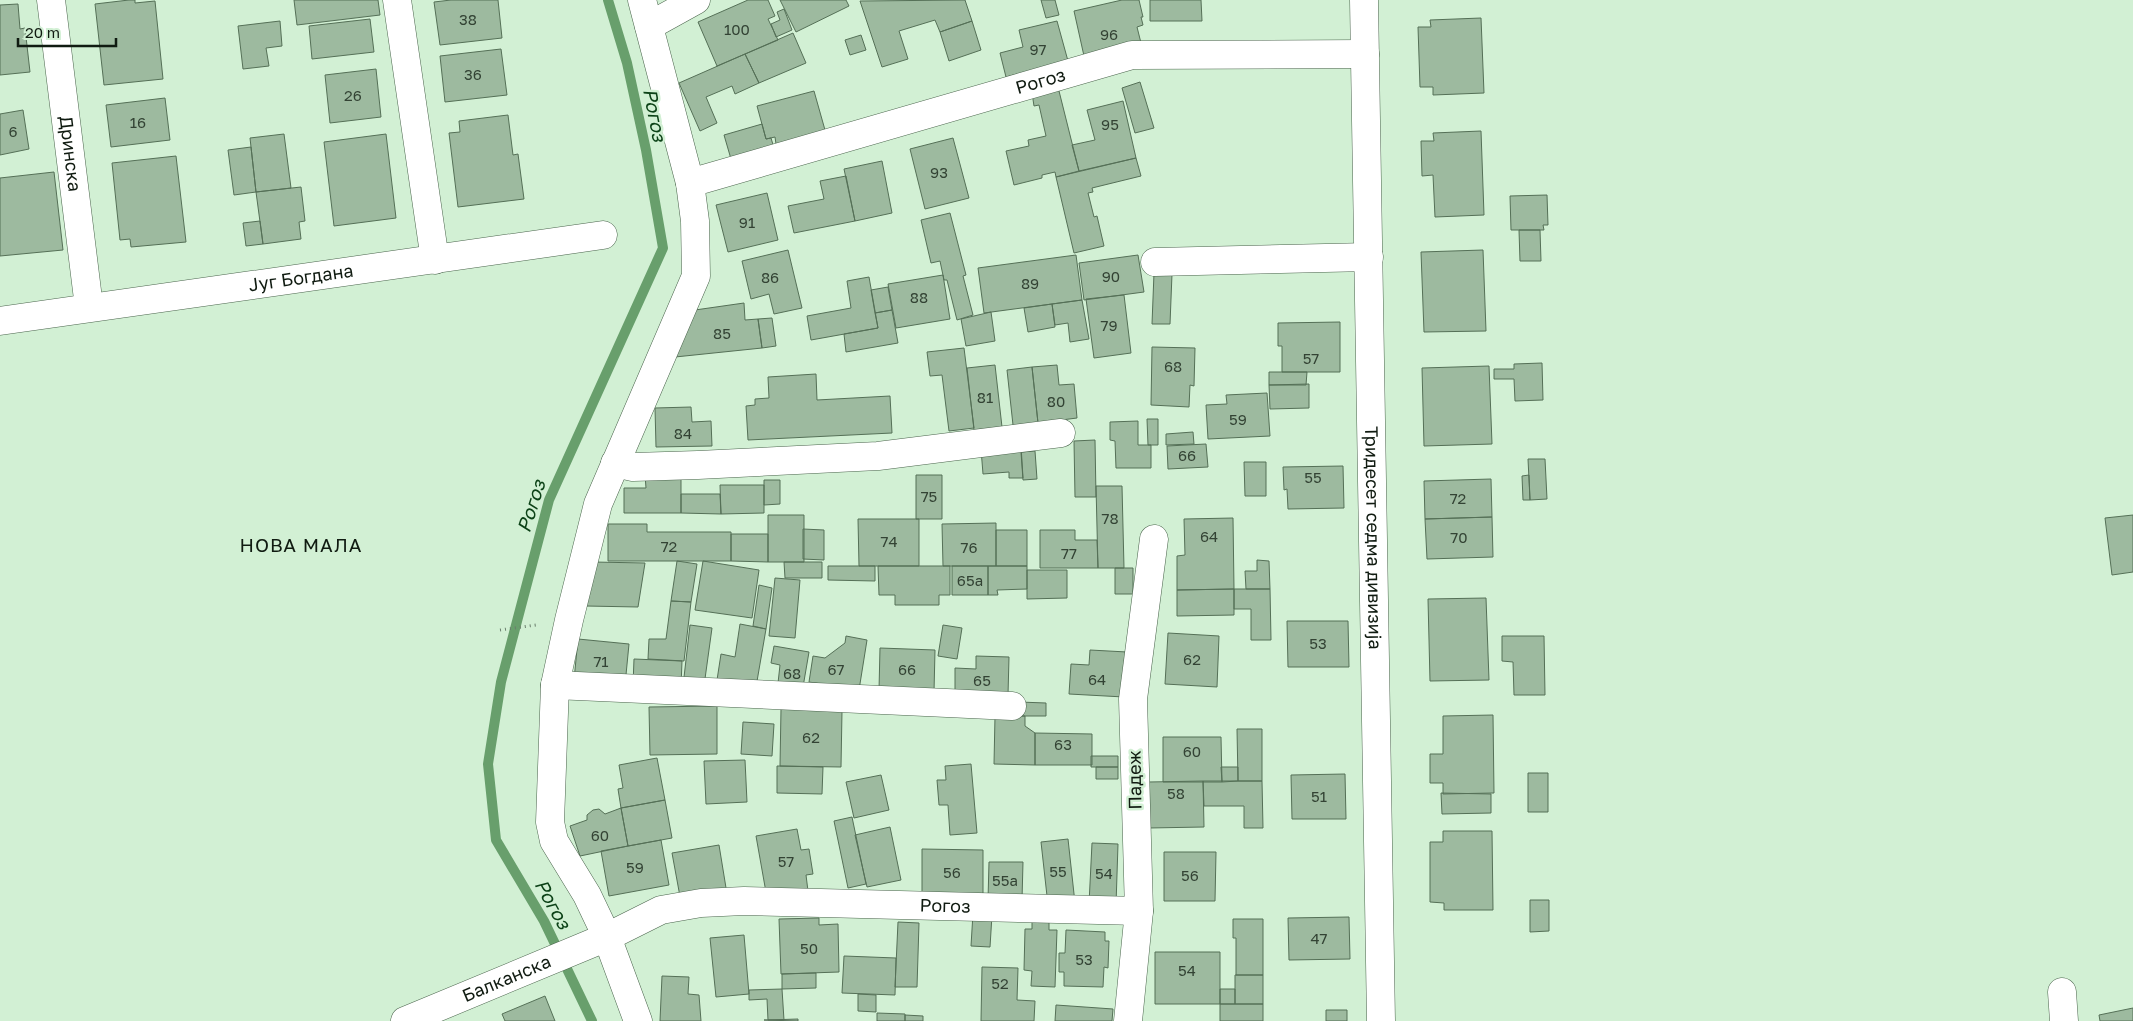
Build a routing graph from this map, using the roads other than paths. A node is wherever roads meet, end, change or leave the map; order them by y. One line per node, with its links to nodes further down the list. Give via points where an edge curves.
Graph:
1 (51, 0): 13 (street, Дринска)
2 (397, 0): 11 (street)
3 (642, 0): 6 (street)
4 (696, 0): 6 (street)
5 (1364, 0): 7 (street, Тридесет седма дивизија)
6 (649, 26): 8 (street)
7 (1365, 54): 8 (street, Рогоз, via 1132,55); 10 (street, Тридесет седма дивизија)
8 (690, 183): 16 (street, via 695,221 696,276)
9 (603, 236): 11 (street, Југ Богдана)
10 (1370, 257): 12 (street); 26 (street, Тридесет седма дивизија)
11 (435, 260): 13 (street, Југ Богдана)
12 (1155, 262)
13 (89, 307): 14 (street, Југ Богдана)
14 (0, 321)
15 (1061, 433): 16 (street, via 878,456 633,467)
16 (615, 464): 18 (street, via 598,504)
17 (1154, 539): 20 (street, Падеж, via 1133,699)
18 (555, 685): 19 (street); 21 (street, via 550,822 554,841 587,895)
19 (1012, 706)
20 (1139, 911): 21 (street, Рогоз, via 744,900 661,910); 25 (street, Падеж)
21 (596, 942): 23 (street, Балканска); 24 (street)
22 (2062, 992): 27 (street)
23 (405, 1021)
24 (638, 1021)
25 (1128, 1021)
26 (1381, 1021)
27 (2064, 1021)

